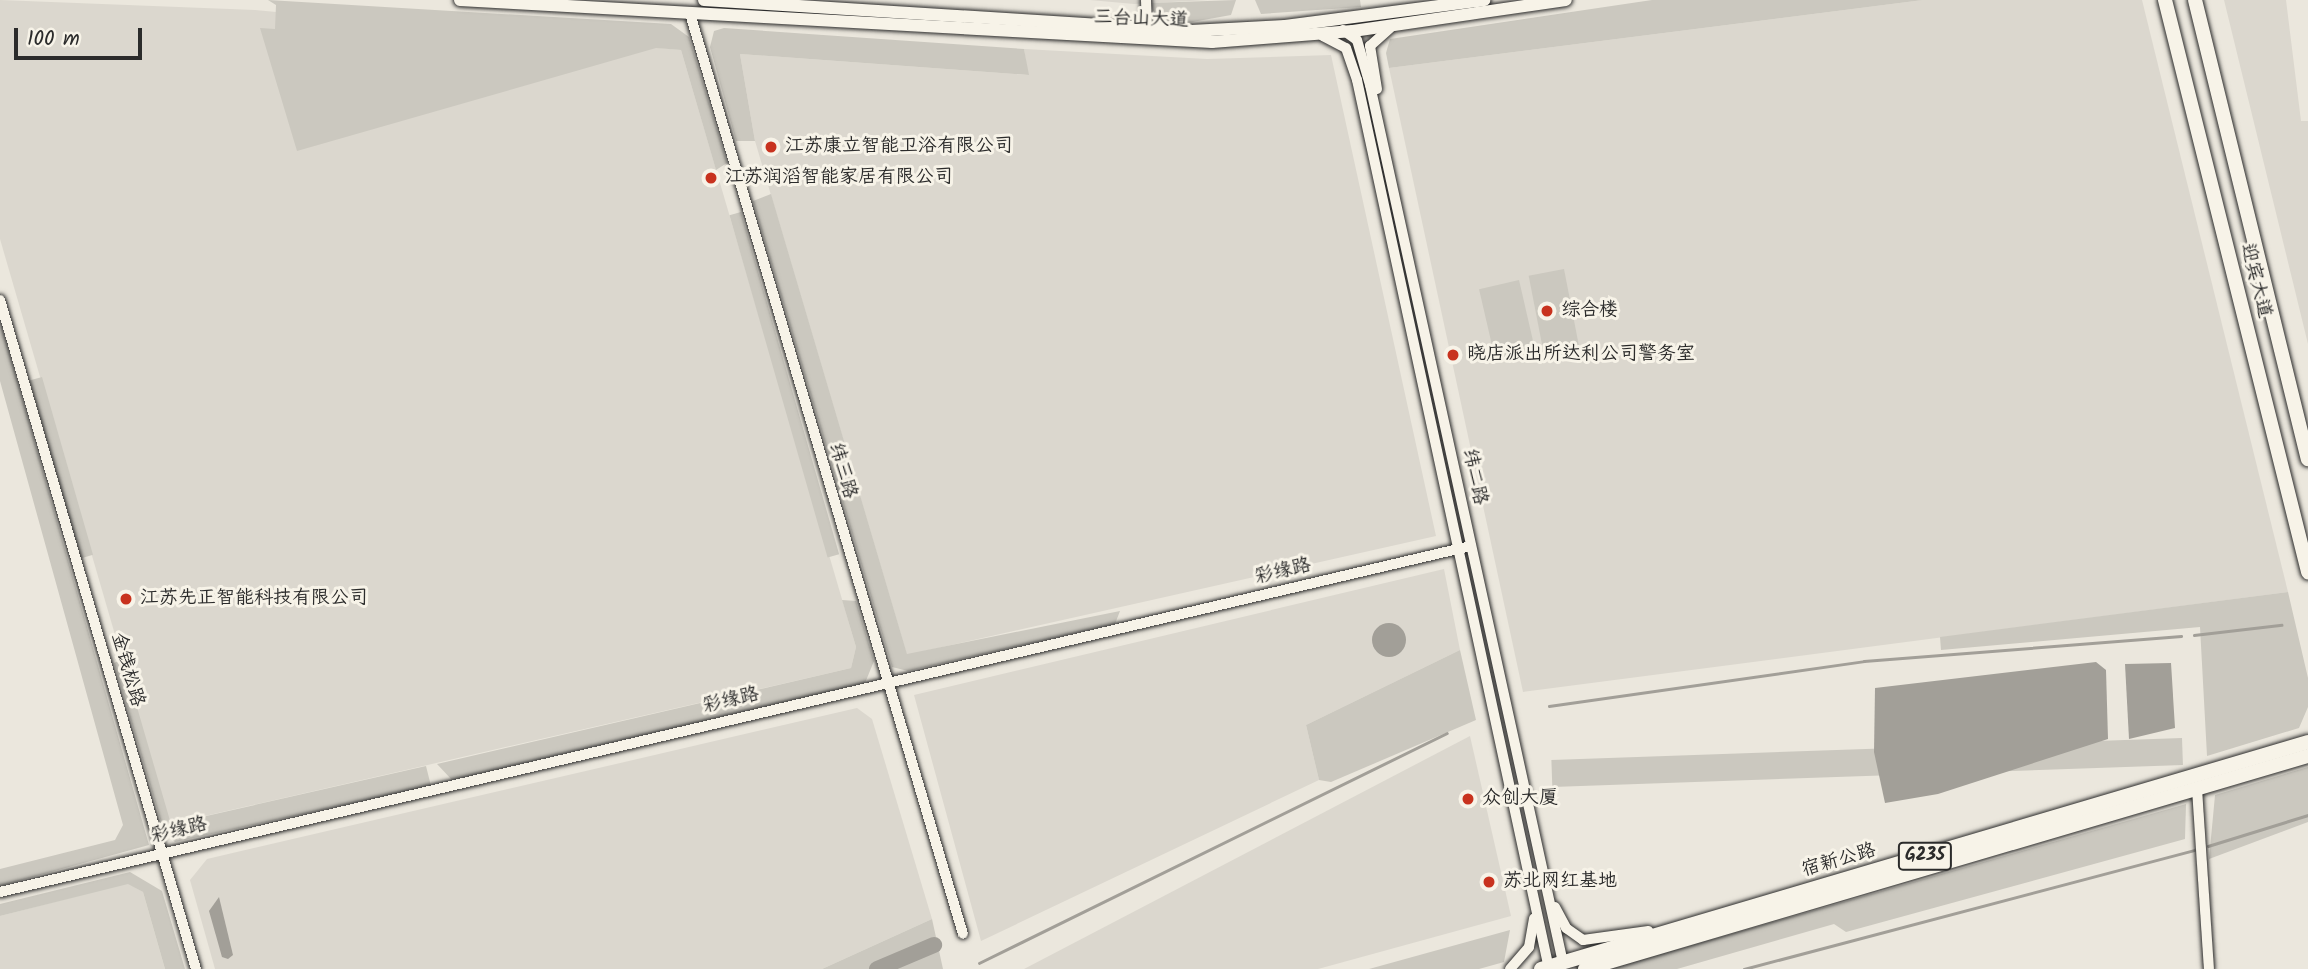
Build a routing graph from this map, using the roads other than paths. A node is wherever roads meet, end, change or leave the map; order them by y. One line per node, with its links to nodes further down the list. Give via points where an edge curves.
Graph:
1 (460, 0): 8 (main road, 三台山大道)
2 (704, 0): 11 (main road, 三台山大道)
3 (1146, 0): 11 (street)
4 (1484, 0): 9 (main road, 三台山大道)
5 (1566, 0): 10 (main road, 三台山大道)
6 (2165, 0): 19 (highway, 迎宾大道)
7 (2195, 0): 16 (highway, 迎宾大道)
8 (691, 17): 13 (main road, 三台山大道, via 1147,41); 20 (street, 纬三路)
9 (1319, 22): 11 (main road, 三台山大道); 12 (street)
10 (1396, 25): 12 (main road, 三台山大道); 14 (street, via 1373,37 1370,46)
11 (1147, 30)
12 (1345, 32): 13 (main road, 三台山大道); 14 (street, 纬二路, via 1363,55)
13 (1312, 35): 18 (street, 纬二路, via 1336,41 1353,62)
14 (1386, 159): 17 (street, 纬二路)
15 (0, 300): 24 (street, 金钱松路)
16 (2308, 459)
17 (1471, 546): 18 (street, 彩缘路); 26 (street, 纬二路)
18 (1458, 549): 20 (street, 彩缘路); 25 (street, 纬二路)
19 (2308, 572)
20 (885, 683): 24 (street, 彩缘路); 29 (street, 纬三路)
21 (2308, 742): 28 (highway, 宿新公路 / G235)
22 (2308, 756): 23 (highway, 宿新公路 / G235)
23 (2197, 789): 33 (highway, 宿新公路 / G235); 34 (street)
24 (162, 853): 27 (street, 彩缘路); 31 (street, 金钱松路)
25 (1525, 859): 30 (street, 纬二路); 32 (street, via 1533,934)
26 (1543, 873): 28 (street, via 1560,919 1583,940); 30 (street, 纬二路)
27 (0, 892)
28 (1727, 914): 30 (highway, 宿新公路 / G235)
29 (963, 934)
30 (1550, 967)
31 (196, 969)
32 (1510, 969)
33 (1585, 969)
34 (2208, 969)

